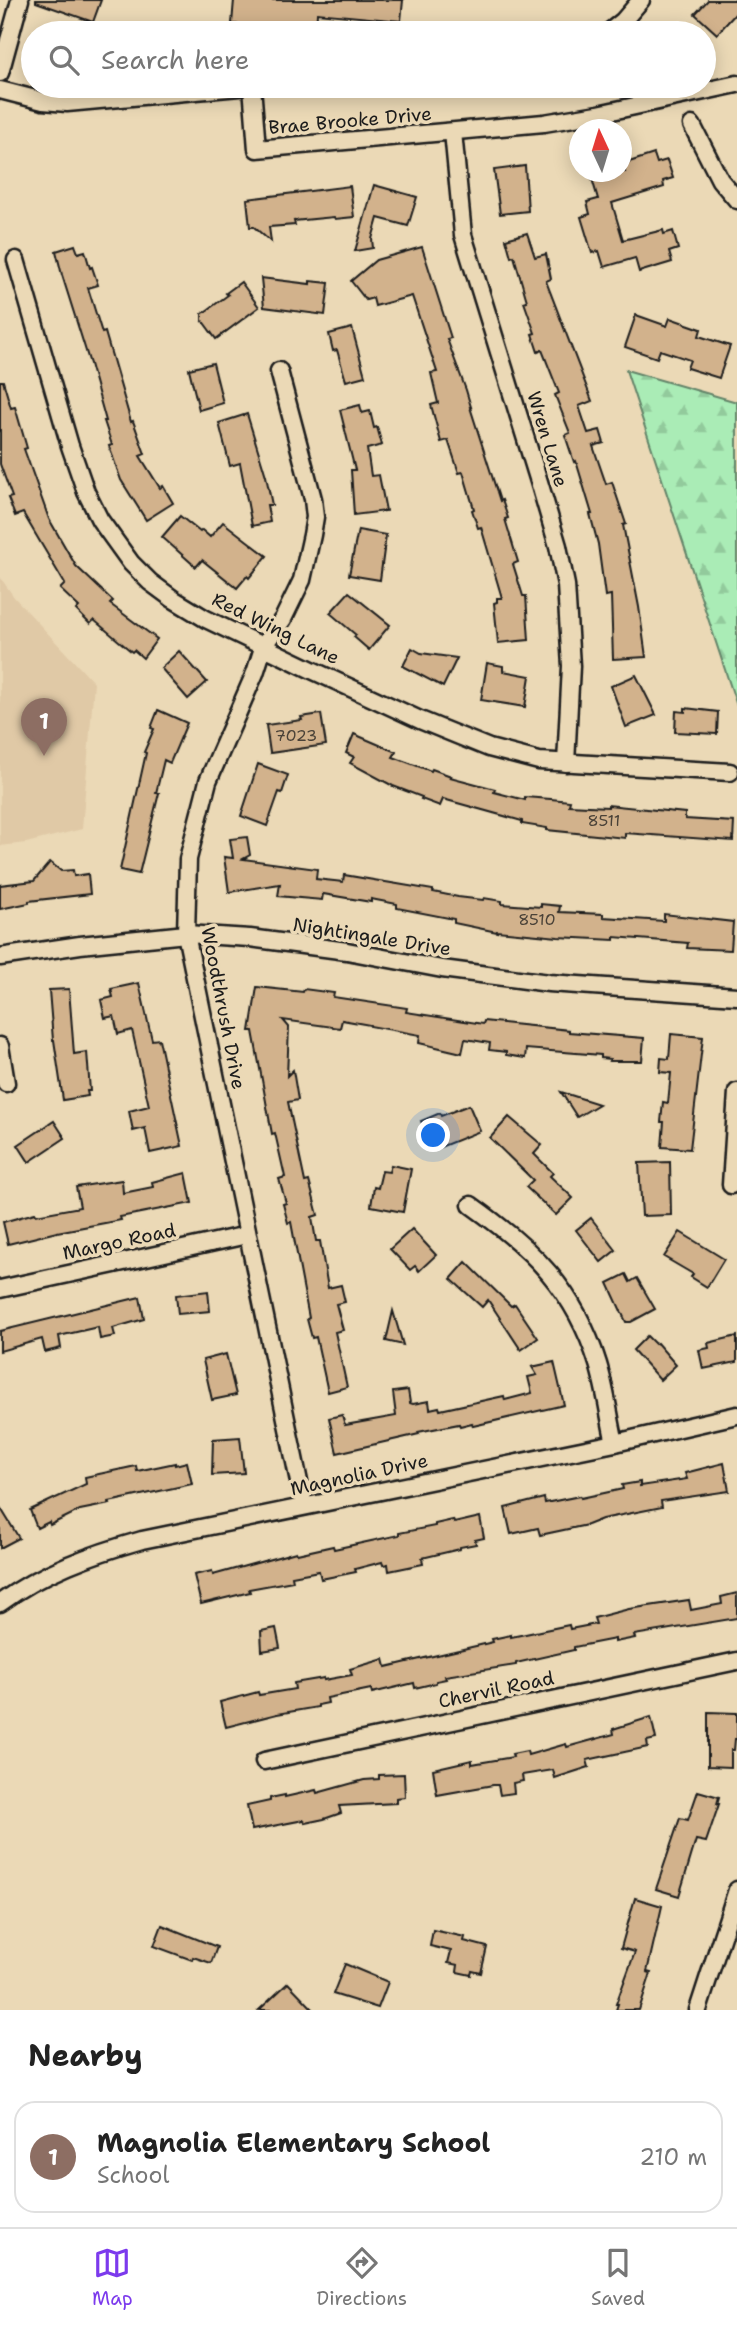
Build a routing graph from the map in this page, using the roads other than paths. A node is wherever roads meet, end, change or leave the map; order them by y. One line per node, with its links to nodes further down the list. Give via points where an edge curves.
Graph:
1 (20, 0): 4 (street)
2 (641, 0): 3 (street)
3 (623, 21)
4 (0, 73)
5 (737, 84): 6 (street, Brae Brooke Drive)
6 (716, 89)
7 (0, 90): 8 (street)
8 (21, 95)
9 (31, 98): 10 (street, via 67,103)
10 (121, 98)
11 (252, 98): 14 (street, Brae Brooke Drive, via 257,149)
12 (672, 98): 14 (street, Brae Brooke Drive, via 598,114)
13 (692, 125): 15 (street, via 720,180)
14 (453, 132): 19 (street, Wren Lane, via 463,235 566,585 571,666)
15 (737, 200)
16 (16, 260): 18 (street, Red Wing Lane, via 70,446 100,520 150,582 206,619)
17 (279, 371): 18 (street, Woodthrush Drive, via 308,476 314,517 297,593)
18 (264, 645): 19 (street, Red Wing Lane, via 488,748); 21 (street, Woodthrush Drive, via 208,781 195,828 188,859)
19 (566, 763): 20 (street, Red Wing Lane)
20 (730, 772)
21 (186, 934): 22 (street, Nightingale Drive); 23 (street, Nightingale Drive, via 347,951 442,970 549,983); 29 (street, Woodthrush Drive)
22 (0, 957)
23 (737, 996)
24 (0, 1046): 25 (street)
25 (6, 1083)
26 (737, 1092): 27 (street)
27 (731, 1185)
28 (471, 1205): 32 (street, via 531,1251 571,1303 598,1365)
29 (247, 1235): 30 (street, Margo Road); 33 (street, Woodthrush Drive)
30 (0, 1289)
31 (737, 1415): 32 (street, Magnolia Drive)
32 (615, 1443): 33 (street, Magnolia Drive)
33 (304, 1506): 34 (street, Magnolia Drive, via 124,1545 63,1567)
34 (0, 1603)
35 (737, 1661): 36 (street, Chervil Road)
36 (264, 1761)
37 (737, 1890): 38 (street)
38 (698, 2010)

